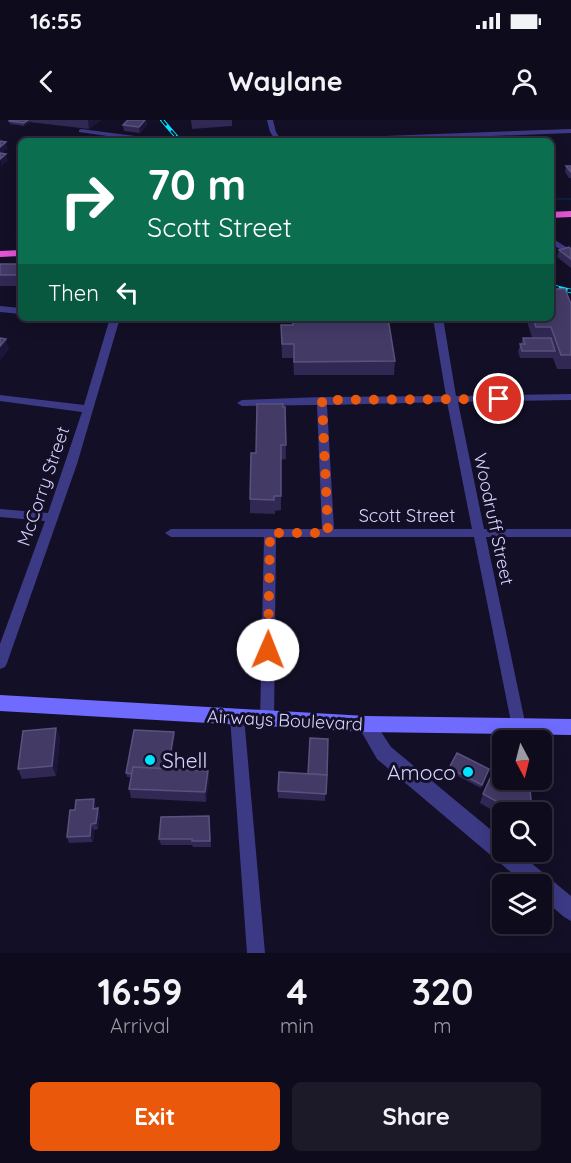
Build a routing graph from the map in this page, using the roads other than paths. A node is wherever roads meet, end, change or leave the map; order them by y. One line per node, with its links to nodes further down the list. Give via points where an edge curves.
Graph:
1 (270, 120): 5 (street)
2 (571, 130): 6 (street)
3 (81, 131): 4 (street)
4 (135, 138)
5 (277, 138)
6 (377, 138)
7 (571, 214): 8 (highway)
8 (554, 215)
9 (571, 224): 10 (highway)
10 (554, 226)
11 (554, 242): 16 (street)
12 (0, 248): 13 (highway)
13 (18, 248)
14 (18, 253): 15 (highway)
15 (0, 254)
16 (571, 254)
17 (0, 309): 18 (street)
18 (18, 310)
19 (113, 321): 26 (street, McCorry Street)
20 (439, 321): 24 (street, Woodruff Street)
21 (571, 397): 24 (street)
22 (0, 398): 26 (street)
23 (322, 400): 24 (street); 25 (street); 31 (street)
24 (452, 400): 32 (street, Woodruff Street)
25 (242, 403)
26 (87, 409): 28 (street, McCorry Street)
27 (0, 513): 28 (street)
28 (52, 518): 34 (street, McCorry Street)
29 (171, 533): 30 (street, Scott Street)
30 (270, 533): 31 (street, Scott Street); 37 (street)
31 (328, 533): 32 (street, Scott Street)
32 (478, 533): 33 (street, Scott Street); 39 (street, Woodruff Street)
33 (571, 533)
34 (0, 663)
35 (0, 703): 36 (main road, Airways Boulevard)
36 (237, 717): 37 (main road, Airways Boulevard); 44 (street)
37 (267, 720): 38 (main road, Airways Boulevard)
38 (366, 724): 39 (main road, Airways Boulevard); 41 (street, via 384,753)
39 (519, 727): 40 (main road, Airways Boulevard)
40 (571, 727)
41 (492, 843)
42 (515, 862): 43 (street)
43 (571, 910)
44 (256, 953)

